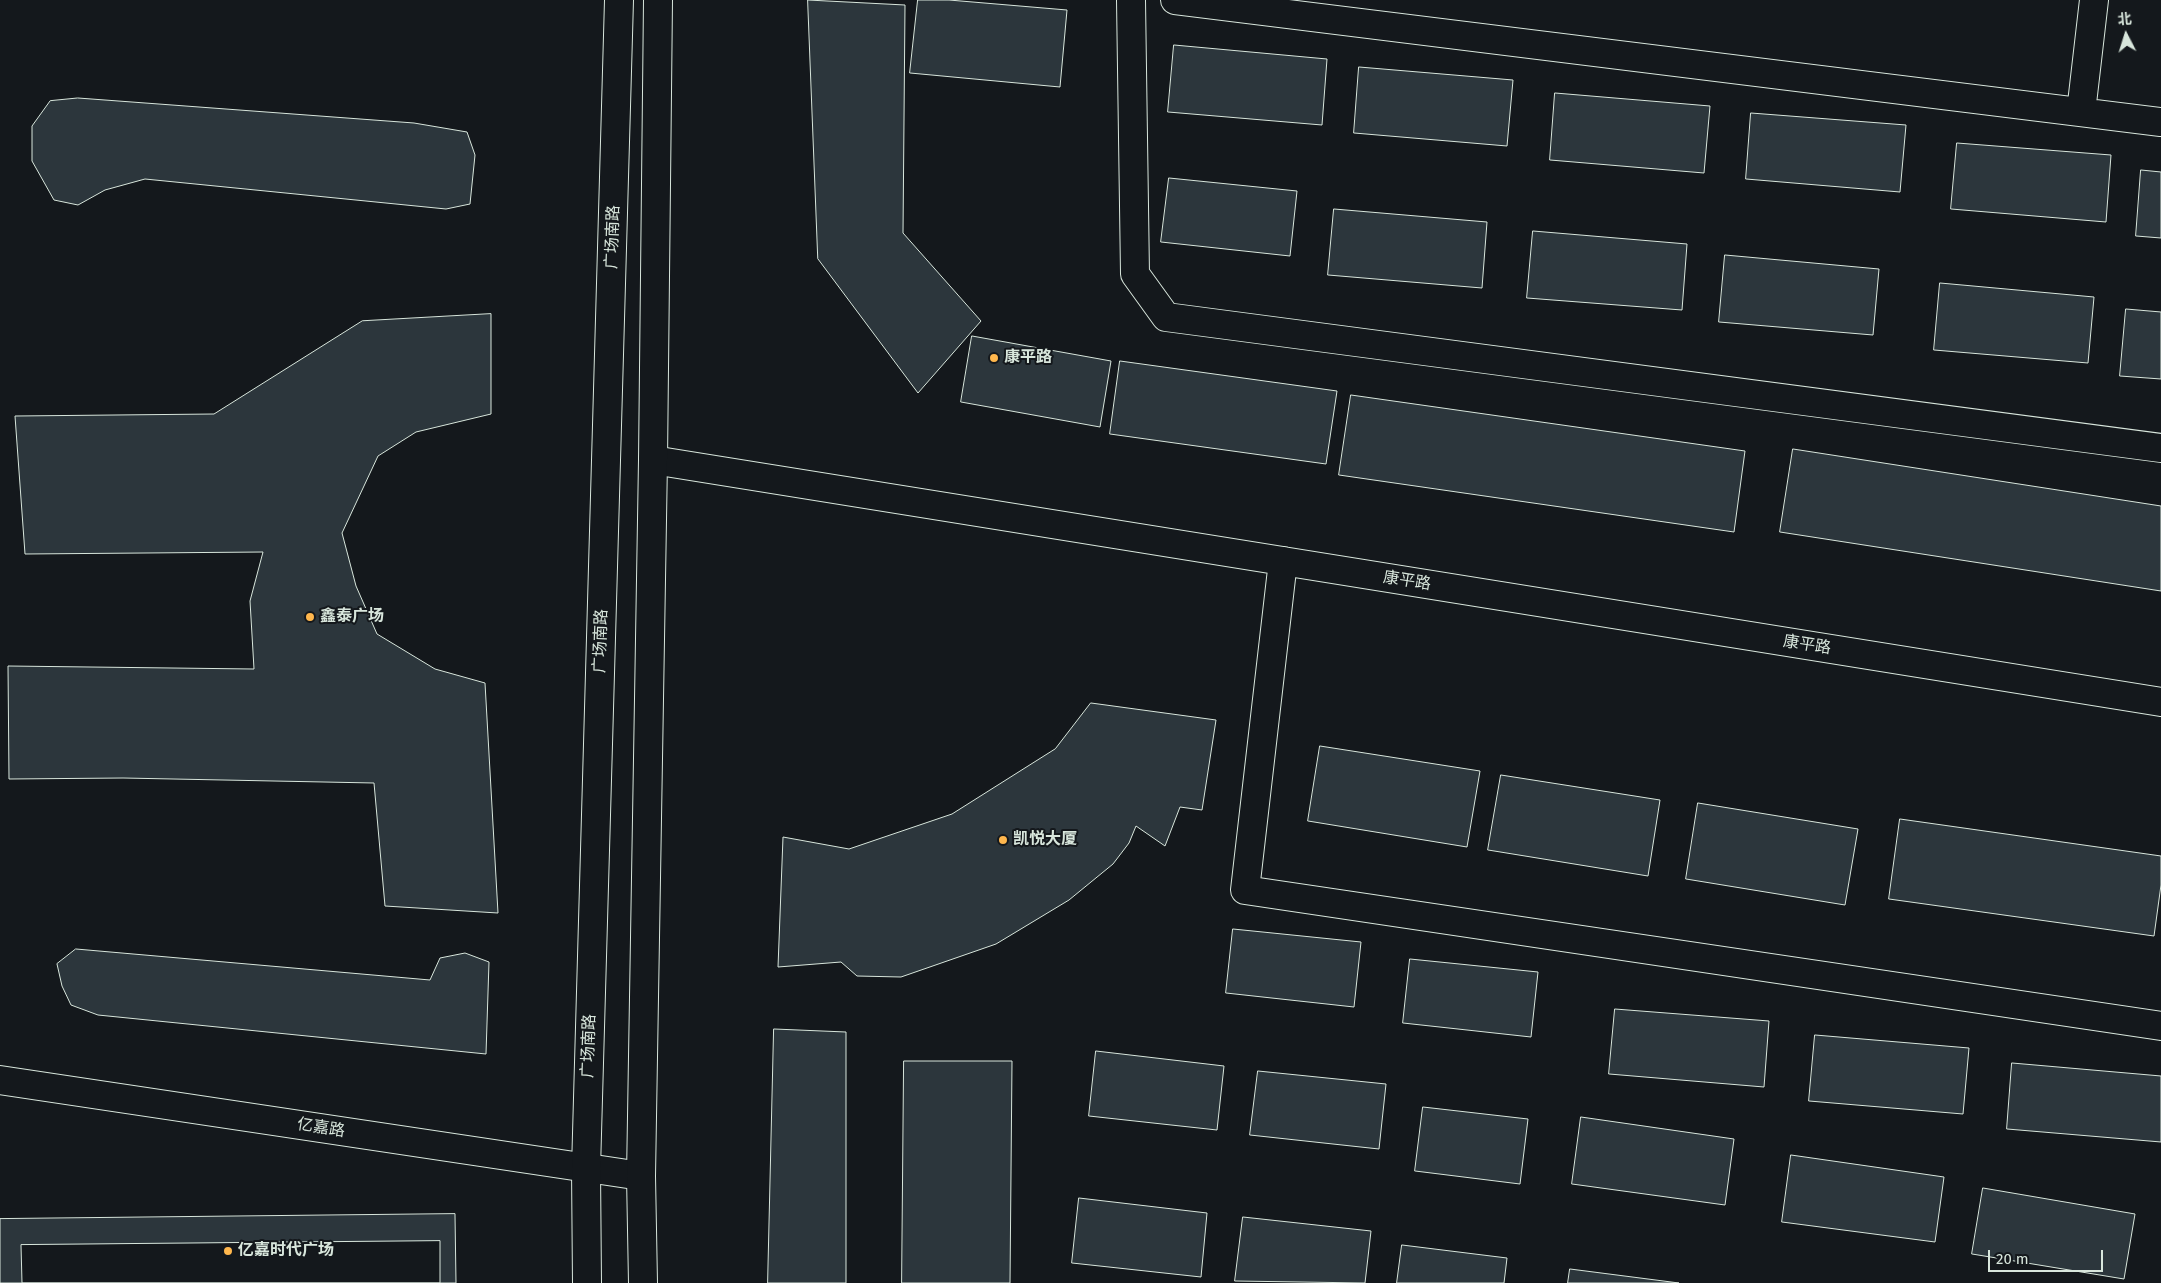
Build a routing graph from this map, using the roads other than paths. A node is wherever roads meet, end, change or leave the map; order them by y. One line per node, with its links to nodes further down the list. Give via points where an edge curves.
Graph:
1 (619, 0): 14 (street, 广场南路)
2 (654, 0): 9 (street)
3 (1131, 0): 8 (street, via 1135,274 1166,317)
4 (1175, 0): 6 (street)
5 (2094, 0): 6 (street)
6 (2081, 112): 7 (street)
7 (2161, 122)
8 (2161, 448)
9 (653, 460): 10 (street, 康平路); 15 (street)
10 (1282, 561): 11 (street, 康平路); 12 (street, via 1245,890)
11 (2161, 702)
12 (2161, 1026)
13 (0, 1080): 14 (street, 亿嘉路)
14 (586, 1168): 15 (street, 亿嘉路); 16 (street, 广场南路)
15 (641, 1176): 17 (street)
16 (587, 1283)
17 (643, 1283)

